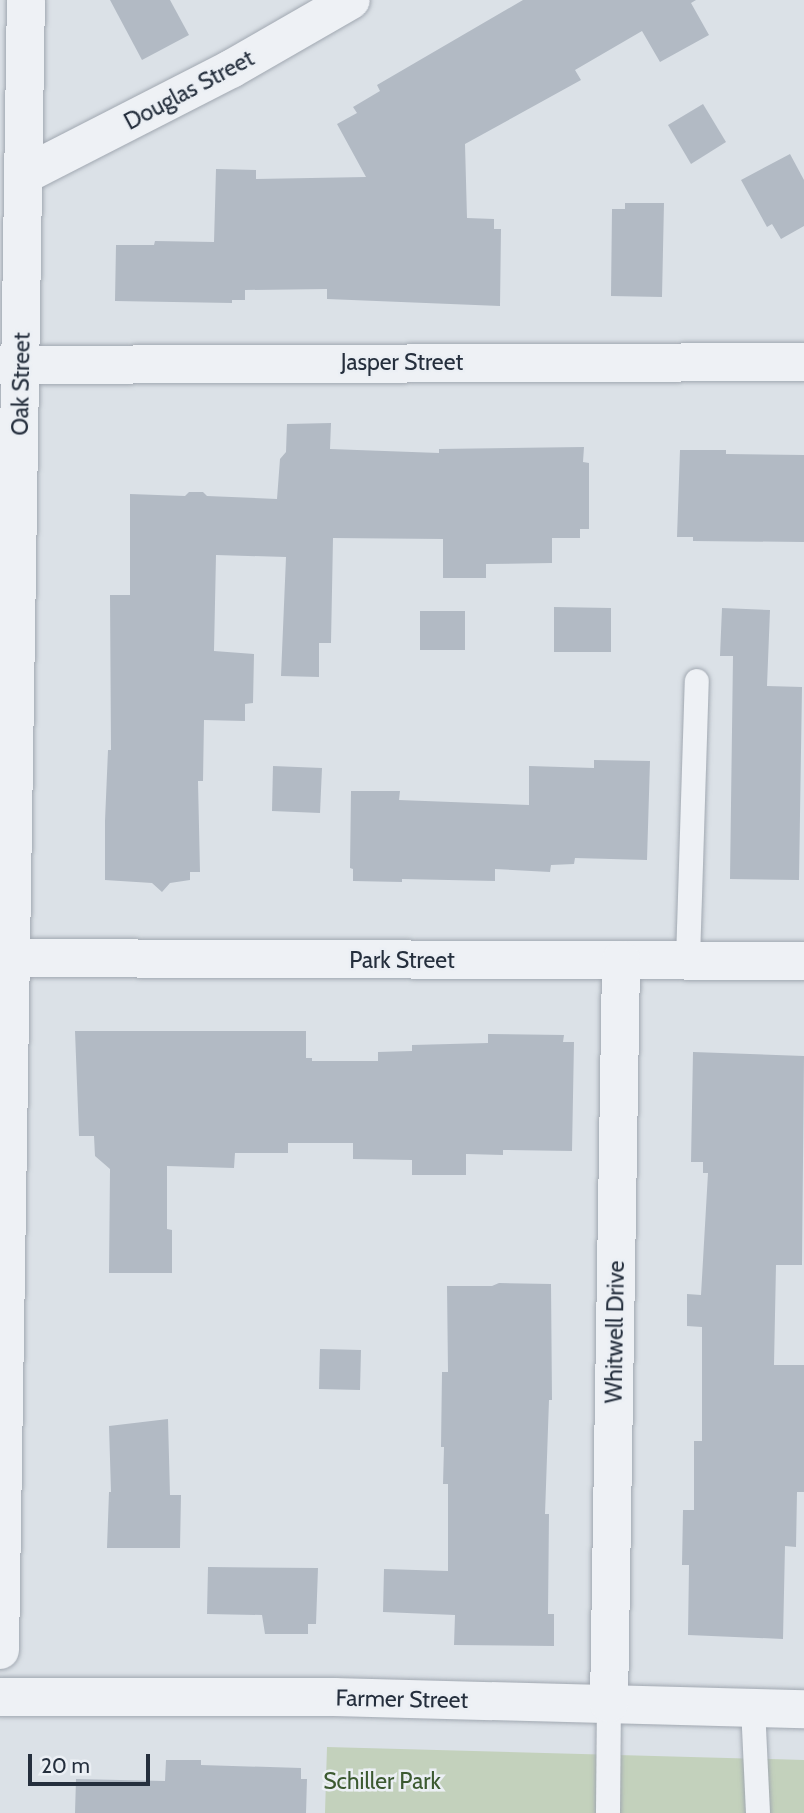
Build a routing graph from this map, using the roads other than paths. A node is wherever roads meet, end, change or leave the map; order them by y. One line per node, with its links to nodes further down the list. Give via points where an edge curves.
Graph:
1 (26, 0): 3 (street, Oak Street)
2 (351, 0): 3 (street, Douglas Street, via 231,69)
3 (24, 175): 6 (street, Oak Street)
4 (804, 338): 5 (street)
5 (787, 361): 6 (street, Jasper Street)
6 (10, 365): 8 (street, Oak Street)
7 (697, 681): 10 (lane)
8 (5, 959): 9 (street, Park Street); 12 (street, Oak Street)
9 (621, 960): 10 (street, Park Street); 14 (street, Whitwell Drive)
10 (688, 960): 11 (street, Park Street)
11 (804, 961)
12 (0, 1650)
13 (0, 1698): 14 (street, Farmer Street, via 334,1697)
14 (609, 1703): 15 (street, Farmer Street); 17 (lane)
15 (753, 1707): 16 (street, Farmer Street); 18 (lane)
16 (804, 1709)
17 (608, 1813)
18 (758, 1813)

